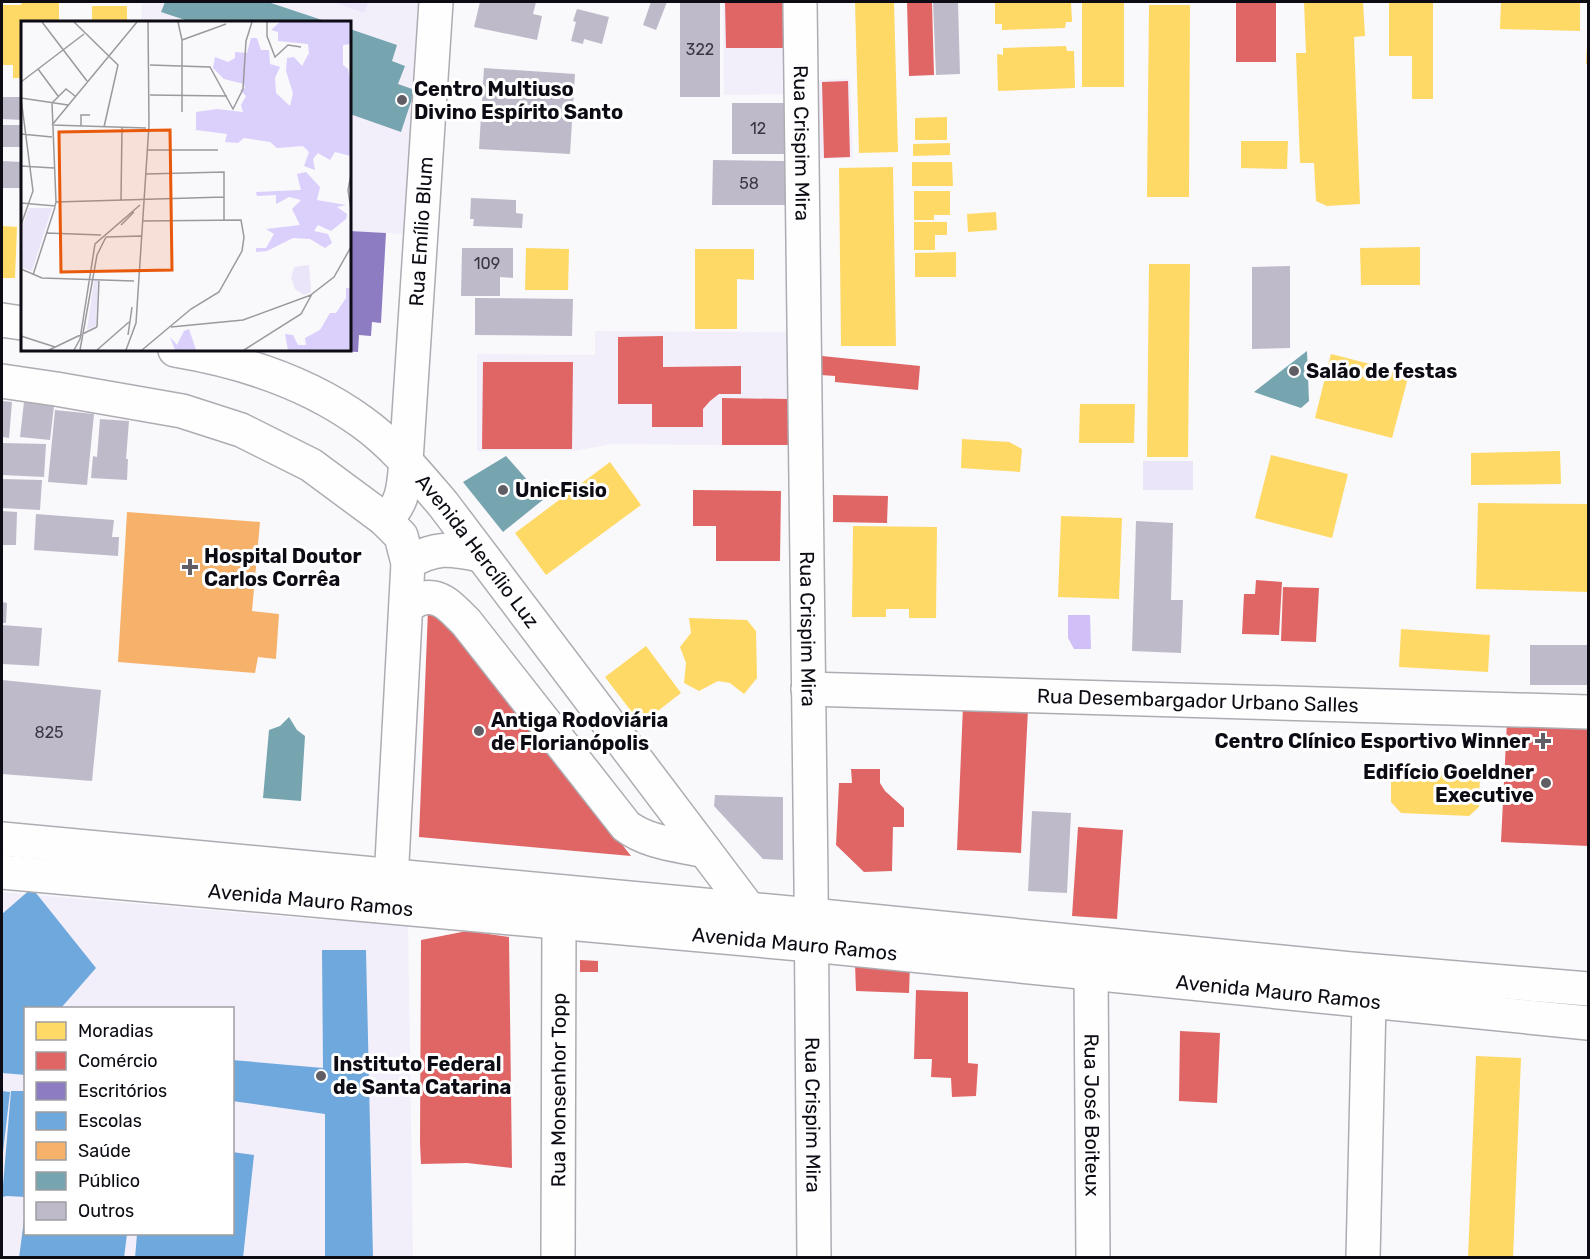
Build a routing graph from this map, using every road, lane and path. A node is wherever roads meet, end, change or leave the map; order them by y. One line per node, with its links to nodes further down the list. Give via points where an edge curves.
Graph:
1 (436, 2): 7 (main road, Rua Emílio Blum)
2 (800, 2): 12 (main road, Rua Crispim Mira)
3 (2, 320): 4 (main road)
4 (21, 323)
5 (180, 351): 7 (main road, Avenida Hercílio Luz, via 227,360 309,391 363,423)
6 (2, 381): 8 (main road, via 183,411 241,430 311,465)
7 (406, 461): 8 (main road, Rua Emílio Blum, via 403,492); 9 (main road, Avenida Hercílio Luz)
8 (384, 519): 10 (main road, via 400,536)
9 (480, 555): 10 (main road, via 442,550); 15 (main road, Avenida Hercílio Luz)
10 (408, 563): 11 (main road)
11 (406, 606): 15 (main road, via 430,597 445,602 466,622 626,826 648,838); 17 (main road)
12 (808, 689): 13 (main road, Rua Desembargador Urbano Salles); 20 (main road, Rua Crispim Mira)
13 (1588, 712)
14 (2, 839): 17 (main road, Avenida Mauro Ramos)
15 (705, 851): 18 (main road, Avenida Hercílio Luz)
16 (2, 872): 17 (main road, Avenida Mauro Ramos)
17 (390, 892): 18 (main road, Avenida Mauro Ramos); 19 (main road, Avenida Mauro Ramos)
18 (749, 909): 20 (main road, Avenida Mauro Ramos); 21 (main road, via 746,926)
19 (559, 922): 21 (main road, Avenida Mauro Ramos); 26 (main road, Rua Monsenhor Topp)
20 (811, 930): 21 (main road, Avenida Mauro Ramos); 22 (main road, Avenida Mauro Ramos); 23 (main road, Avenida Mauro Ramos); 27 (main road, Rua Crispim Mira)
21 (728, 938)
22 (1091, 973): 24 (main road, Avenida Mauro Ramos); 28 (main road, Rua José Boiteux)
23 (1588, 989)
24 (1369, 1002): 25 (main road, Avenida Mauro Ramos); 29 (main road)
25 (1588, 1023)
26 (558, 1257)
27 (814, 1257)
28 (1093, 1257)
29 (1363, 1257)

